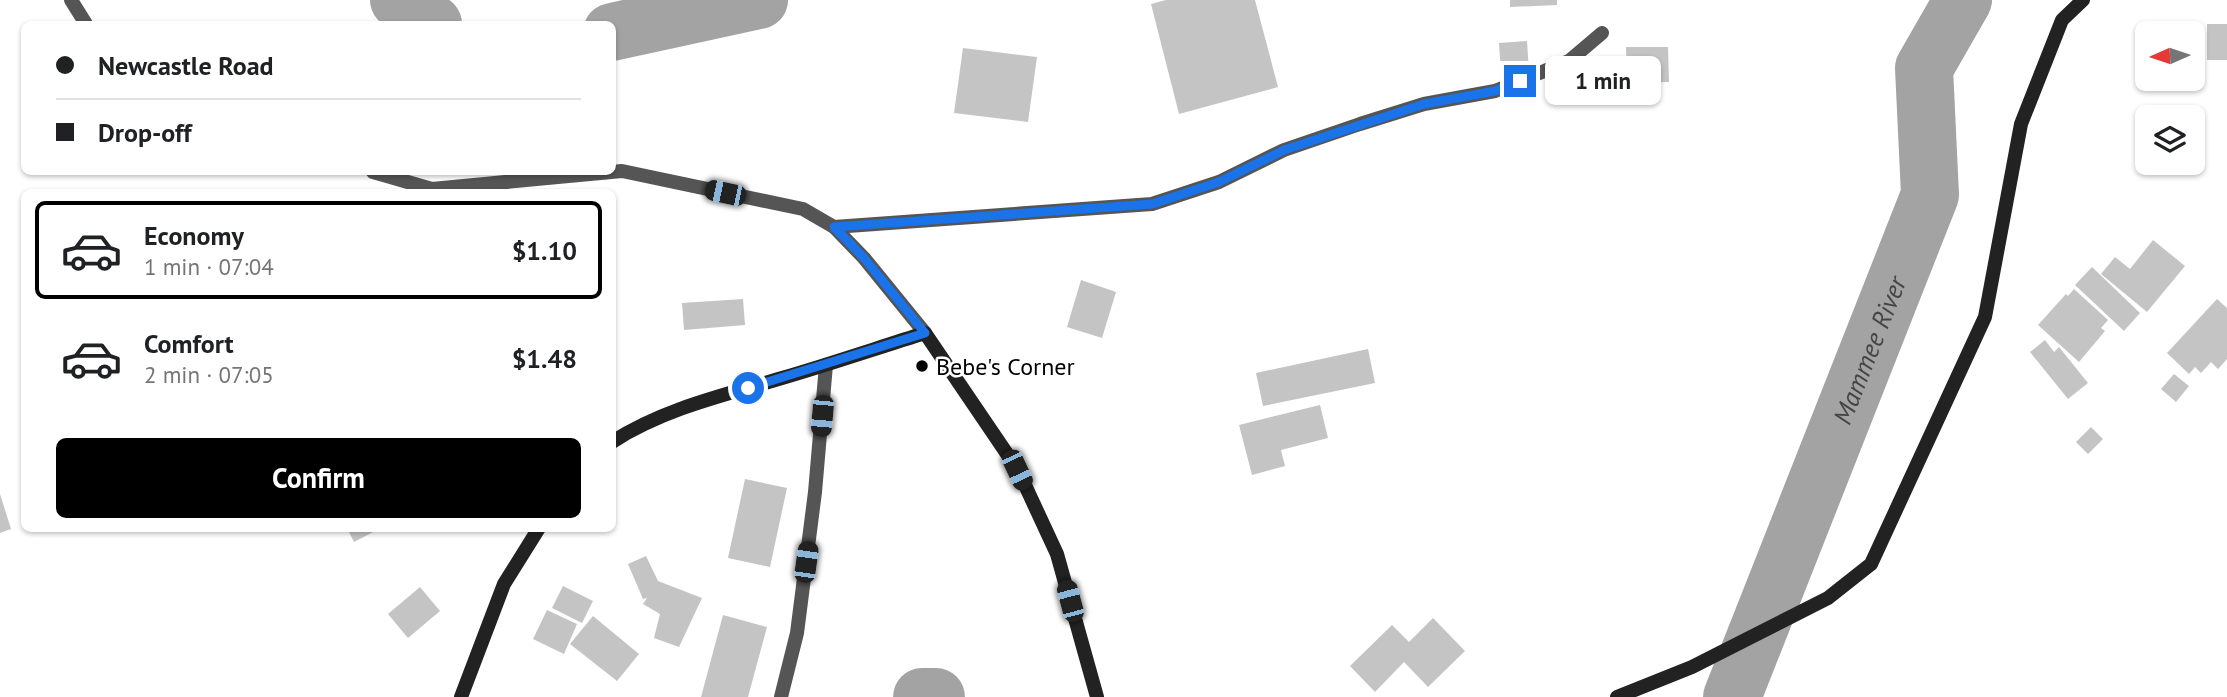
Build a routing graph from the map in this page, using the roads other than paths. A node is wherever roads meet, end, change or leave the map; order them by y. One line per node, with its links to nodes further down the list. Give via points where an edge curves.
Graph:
1 (71, 0): 3 (street)
2 (2083, 0): 18 (main road, via 2062,20 2021,124 1985,317 1871,564 1828,598 1692,667)
3 (84, 21)
4 (1602, 33): 10 (street, via 1569,61 1495,91 1424,104 1360,124 1284,150 1219,182 1152,204)
5 (616, 172): 10 (street, via 803,209)
6 (383, 175): 8 (street)
7 (580, 175): 9 (street)
8 (432, 189)
9 (432, 189)
10 (834, 227): 11 (street)
11 (925, 333): 12 (main road); 17 (main road, via 1017,470 1046,530 1057,554)
12 (826, 365): 13 (main road, via 696,403); 16 (street, via 816,492 797,633)
13 (616, 439)
14 (536, 532): 15 (main road, via 504,584)
15 (461, 697)
16 (781, 697)
17 (1097, 697)
18 (1617, 697)

